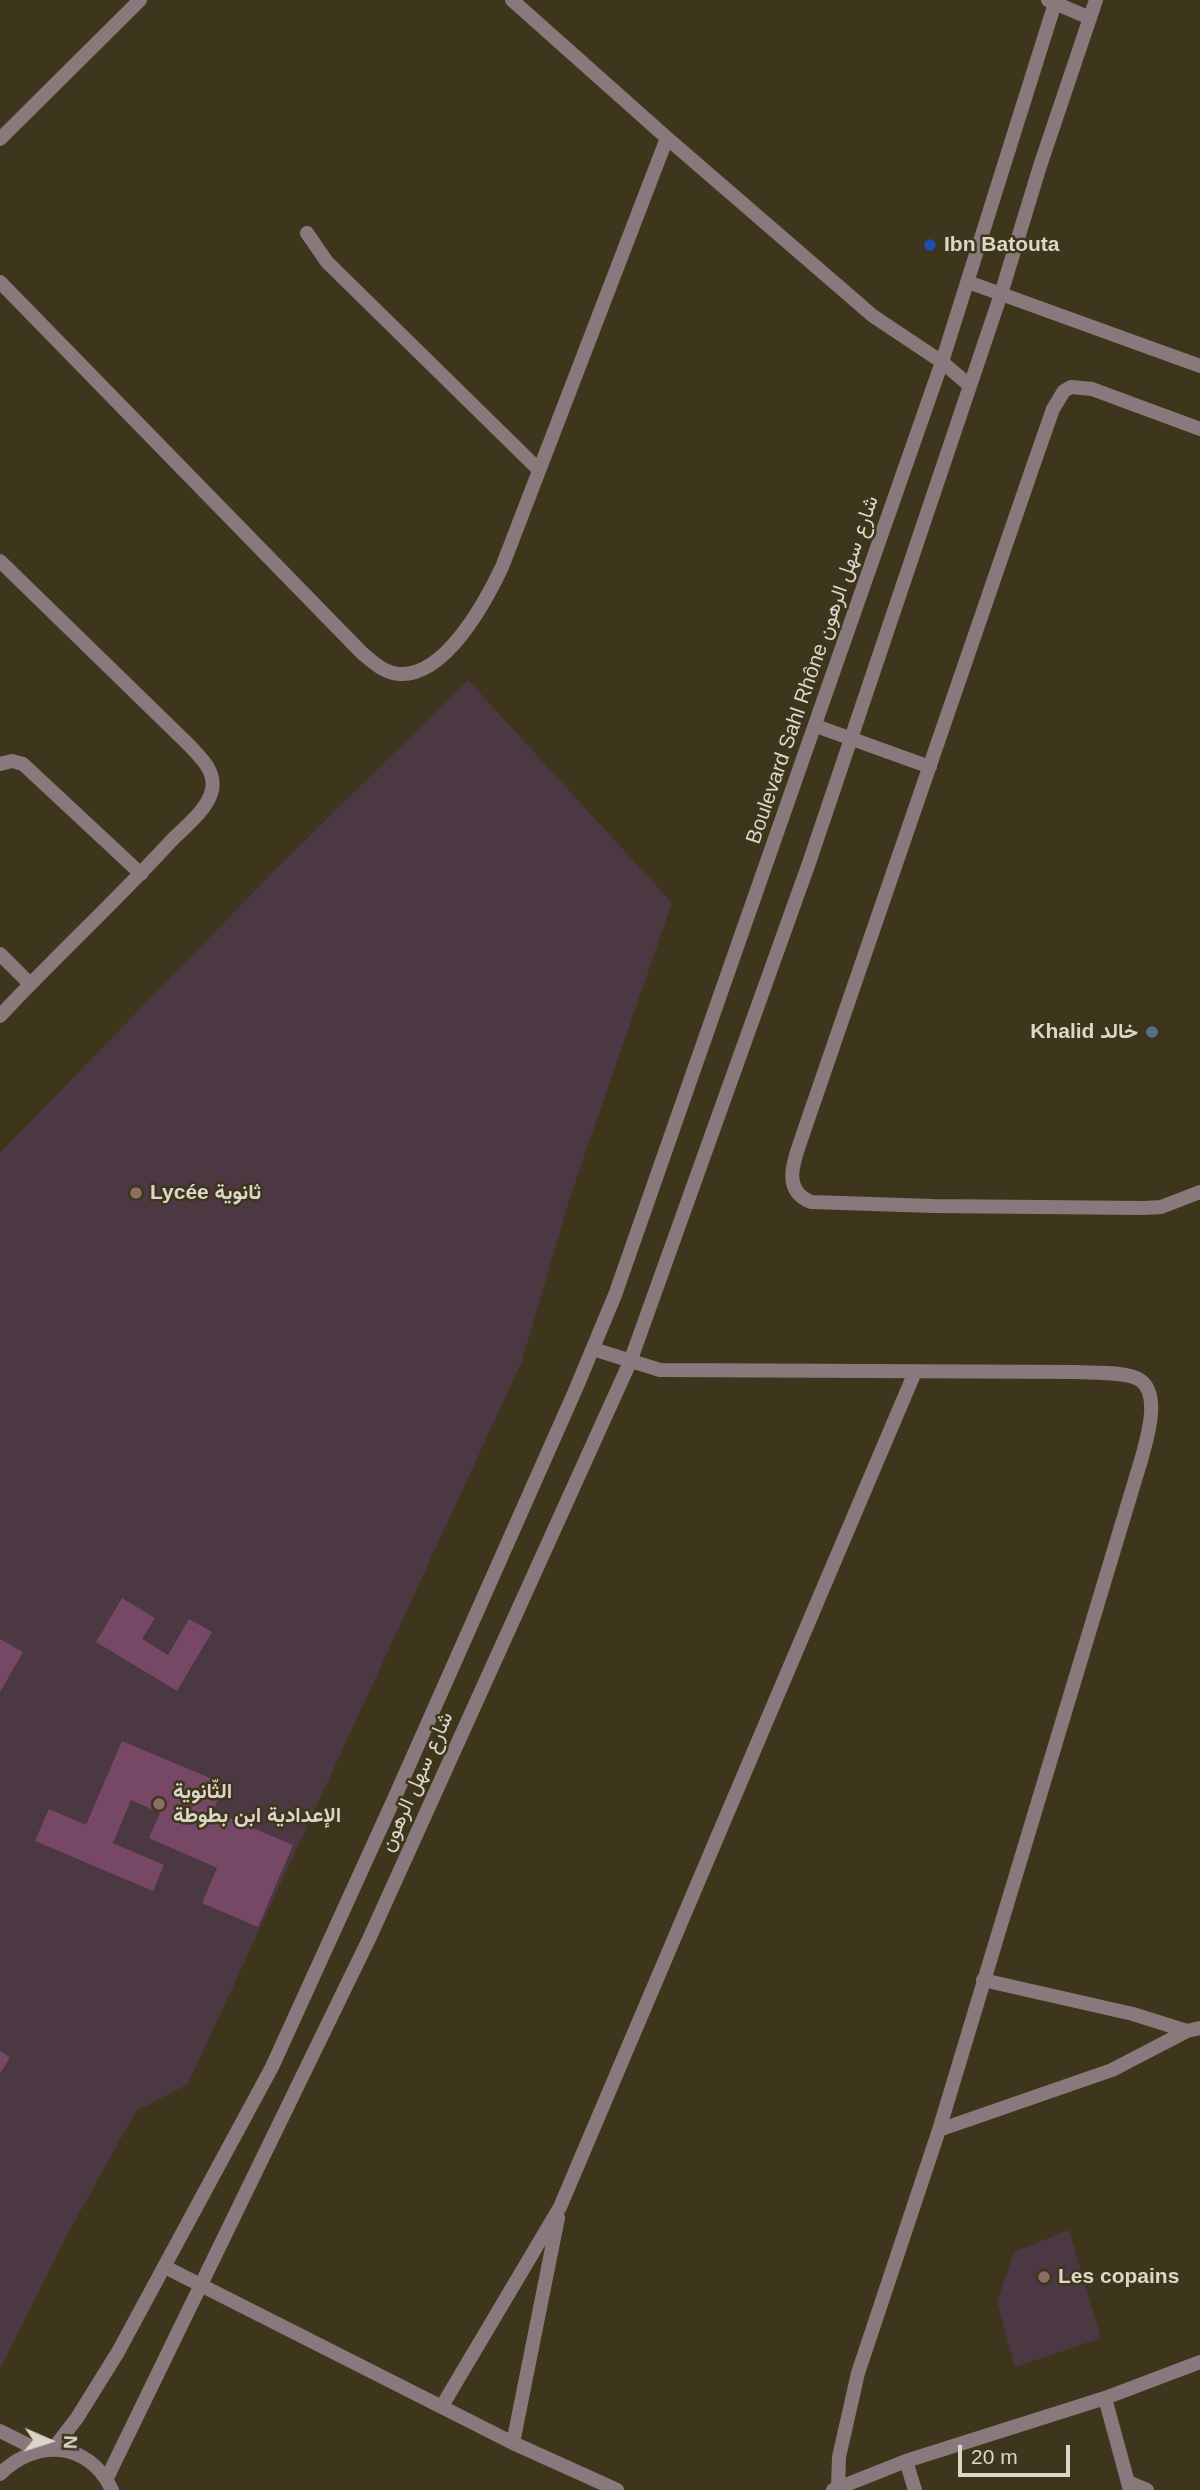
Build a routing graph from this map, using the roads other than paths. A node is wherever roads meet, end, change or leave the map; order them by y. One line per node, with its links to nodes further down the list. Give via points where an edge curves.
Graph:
1 (140, 0): 7 (street)
2 (512, 0): 6 (street)
3 (1096, 0): 5 (street)
4 (1053, 1): 5 (street); 10 (street, Boulevard Sahl Rhône شارع سهل الرهون)
5 (1090, 18): 11 (street)
6 (667, 138): 12 (street, via 873,316); 16 (street)
7 (0, 139)
8 (307, 233): 16 (street, via 327,262)
9 (0, 282): 16 (street, via 382,669 414,673 430,666 461,636 487,599)
10 (968, 282): 11 (street); 12 (street, Boulevard Sahl Rhône شارع سهل الرهون)
11 (1001, 294): 13 (street); 14 (street)
12 (942, 362): 14 (street); 18 (street, Boulevard Sahl Rhône شارع سهل الرهون)
13 (1200, 366)
14 (969, 385): 19 (street)
15 (1200, 429): 21 (street, via 1092,389 1064,391 1053,409)
16 (539, 470)
17 (0, 561): 22 (street, via 210,770 212,794)
18 (816, 726): 19 (street); 27 (street, Boulevard Sahl Rhône شارع سهل الرهون)
19 (851, 739): 21 (street); 28 (street, شارع سهل الرهون)
20 (0, 764): 22 (street, via 23,764)
21 (930, 768): 26 (street, via 805,1128 793,1169 794,1192 811,1202 844,1204 1144,1208 1161,1207)
22 (141, 874): 24 (street)
23 (0, 954): 24 (street)
24 (30, 984): 25 (street)
25 (0, 1016)
26 (1200, 1192)
27 (593, 1349): 28 (street); 34 (street, شارع سهل الرهون, via 272,2067)
28 (630, 1362): 29 (street, via 660,1370); 35 (street, شارع سهل الرهون, via 369,1939)
29 (915, 1372): 30 (street, via 1124,1375 1140,1380 1152,1406 1142,1458); 33 (street)
30 (983, 1980): 31 (street); 32 (street)
31 (1194, 2029): 32 (street, via 1112,2070)
32 (939, 2130): 46 (street, via 858,2373)
33 (560, 2207): 38 (street); 40 (street)
34 (164, 2267): 35 (street); 41 (street, شارع سهل الرهون, via 91,2397)
35 (201, 2284): 38 (street); 44 (street, شارع سهل الرهون)
36 (1200, 2362): 37 (street)
37 (1105, 2398): 42 (street); 45 (street)
38 (442, 2406): 40 (street)
39 (0, 2431): 41 (street)
40 (513, 2443): 47 (street)
41 (46, 2450): 43 (street, via 24,2455); 44 (street, via 68,2451 83,2458)
42 (906, 2461): 46 (street); 48 (street)
43 (0, 2474)
44 (109, 2484)
45 (1129, 2486): 49 (street)
46 (836, 2489)
47 (617, 2490)
48 (915, 2490)
49 (1147, 2490)

